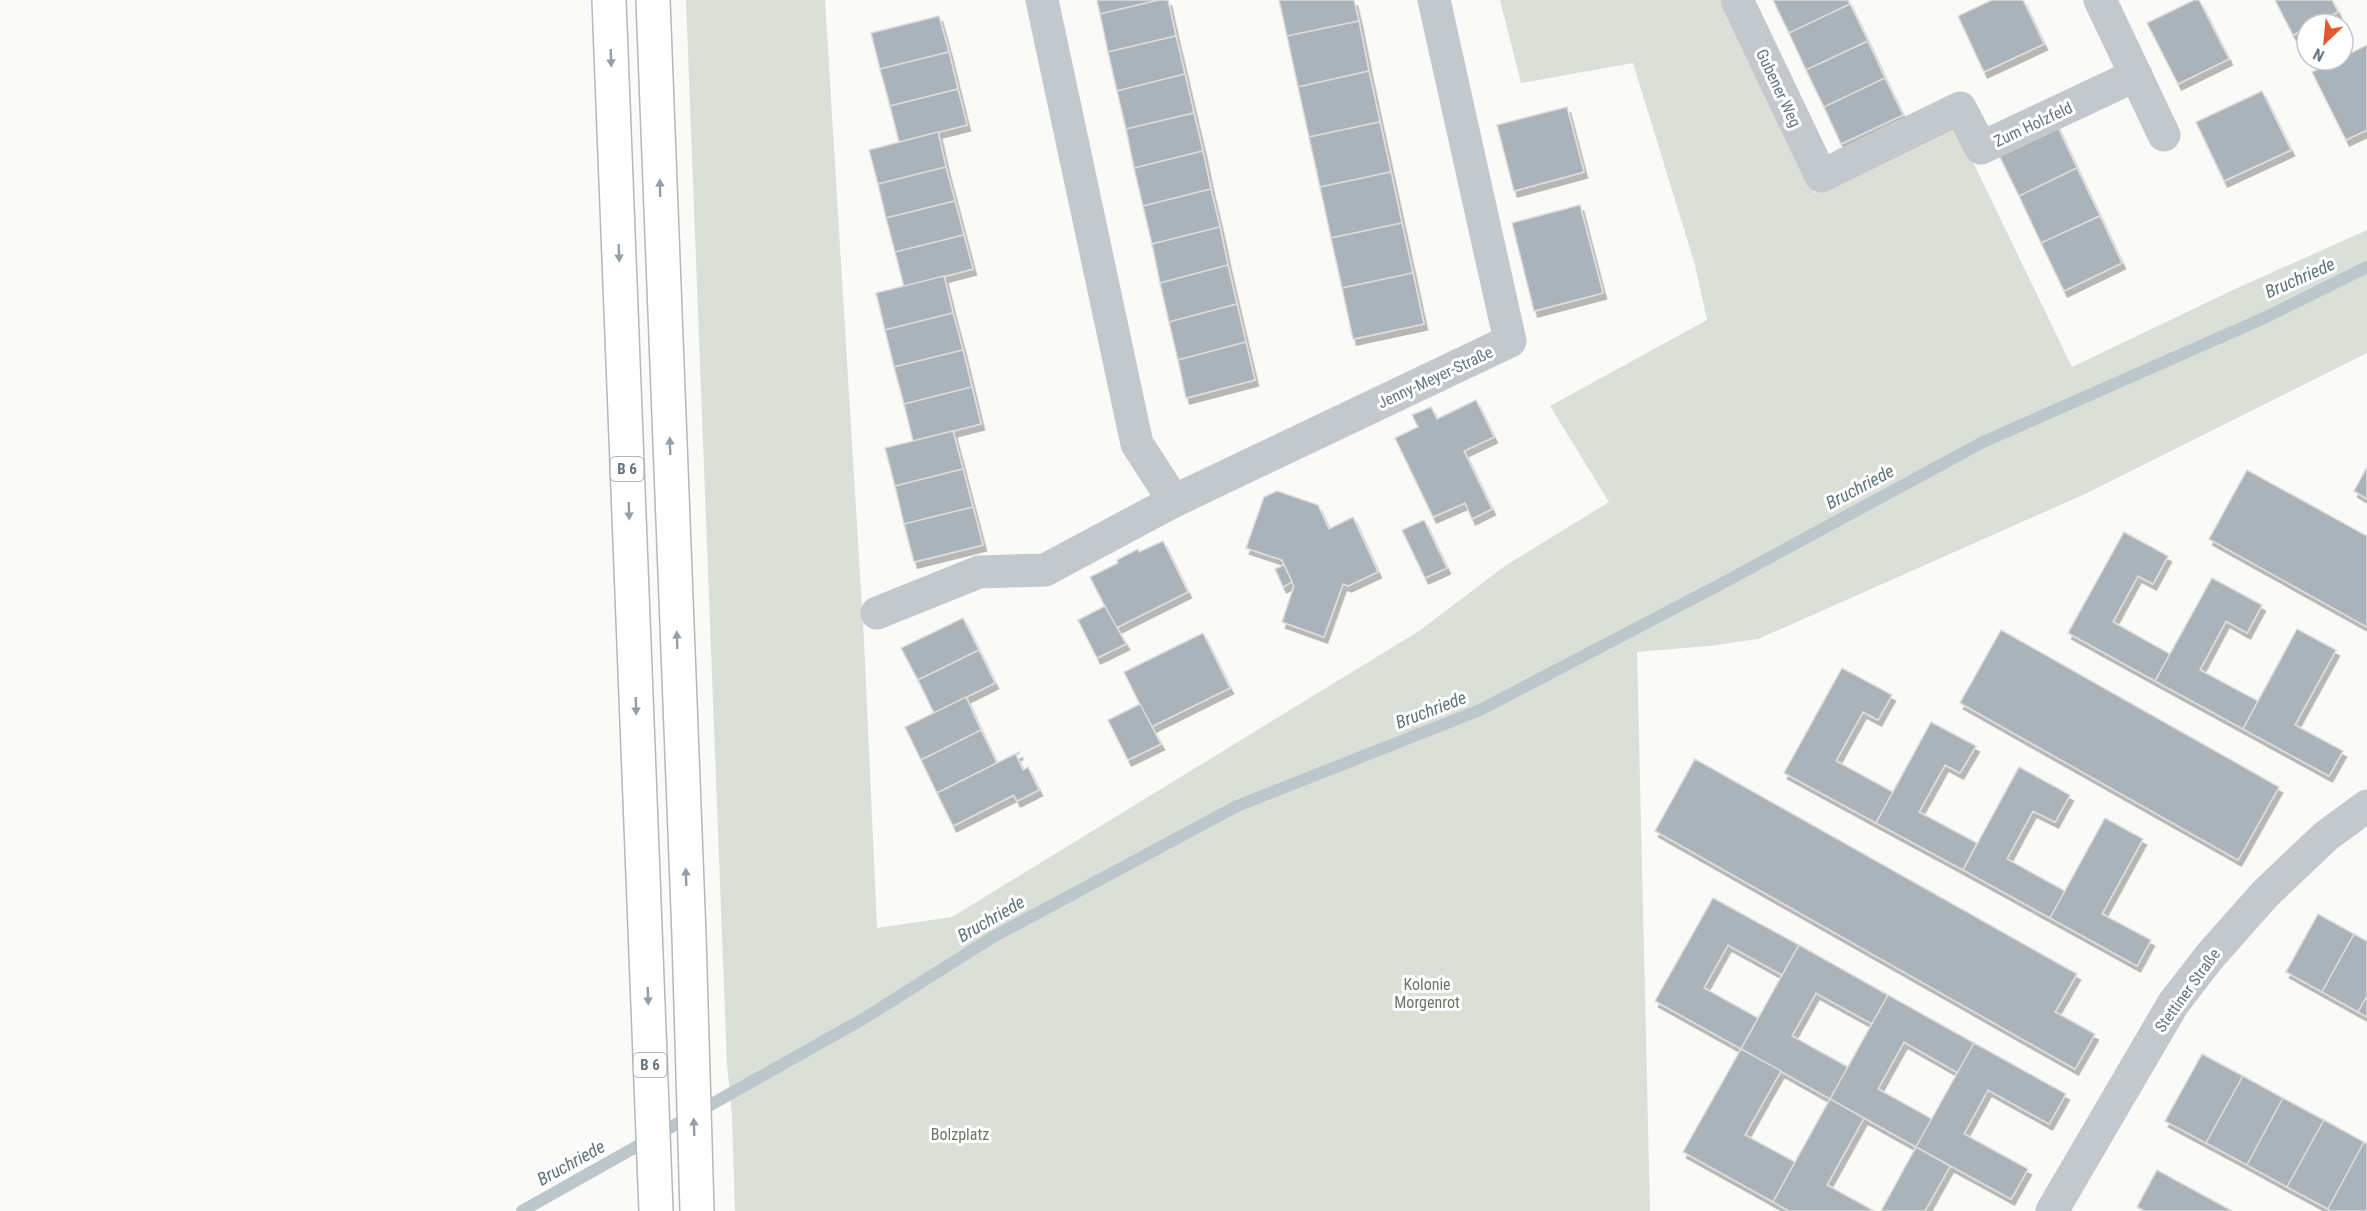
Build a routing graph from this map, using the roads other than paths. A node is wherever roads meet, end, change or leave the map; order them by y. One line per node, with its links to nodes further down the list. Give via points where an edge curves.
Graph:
1 (609, 0): 14 (highway, B 6, one-way to 14)
2 (653, 0): 13 (highway, one-way to 2)
3 (1042, 0): 10 (street, via 1137,444)
4 (1434, 0): 10 (street, Jenny-Meyer-Straße, via 1510,341)
5 (1737, 0): 9 (street, Gubener Weg)
6 (2100, 0): 7 (street)
7 (2136, 75): 8 (street); 9 (street, Zum Holzfeld, via 1981,148 1960,108)
8 (2164, 135)
9 (1821, 176)
10 (1174, 501): 11 (street, Jenny-Meyer-Straße, via 1045,570 979,572)
11 (877, 613)
12 (2367, 806): 15 (street, Stettiner Straße, via 2326,836 2265,894 2204,964 2173,1004)
13 (696, 1198)
14 (655, 1202)
15 (2052, 1211)

